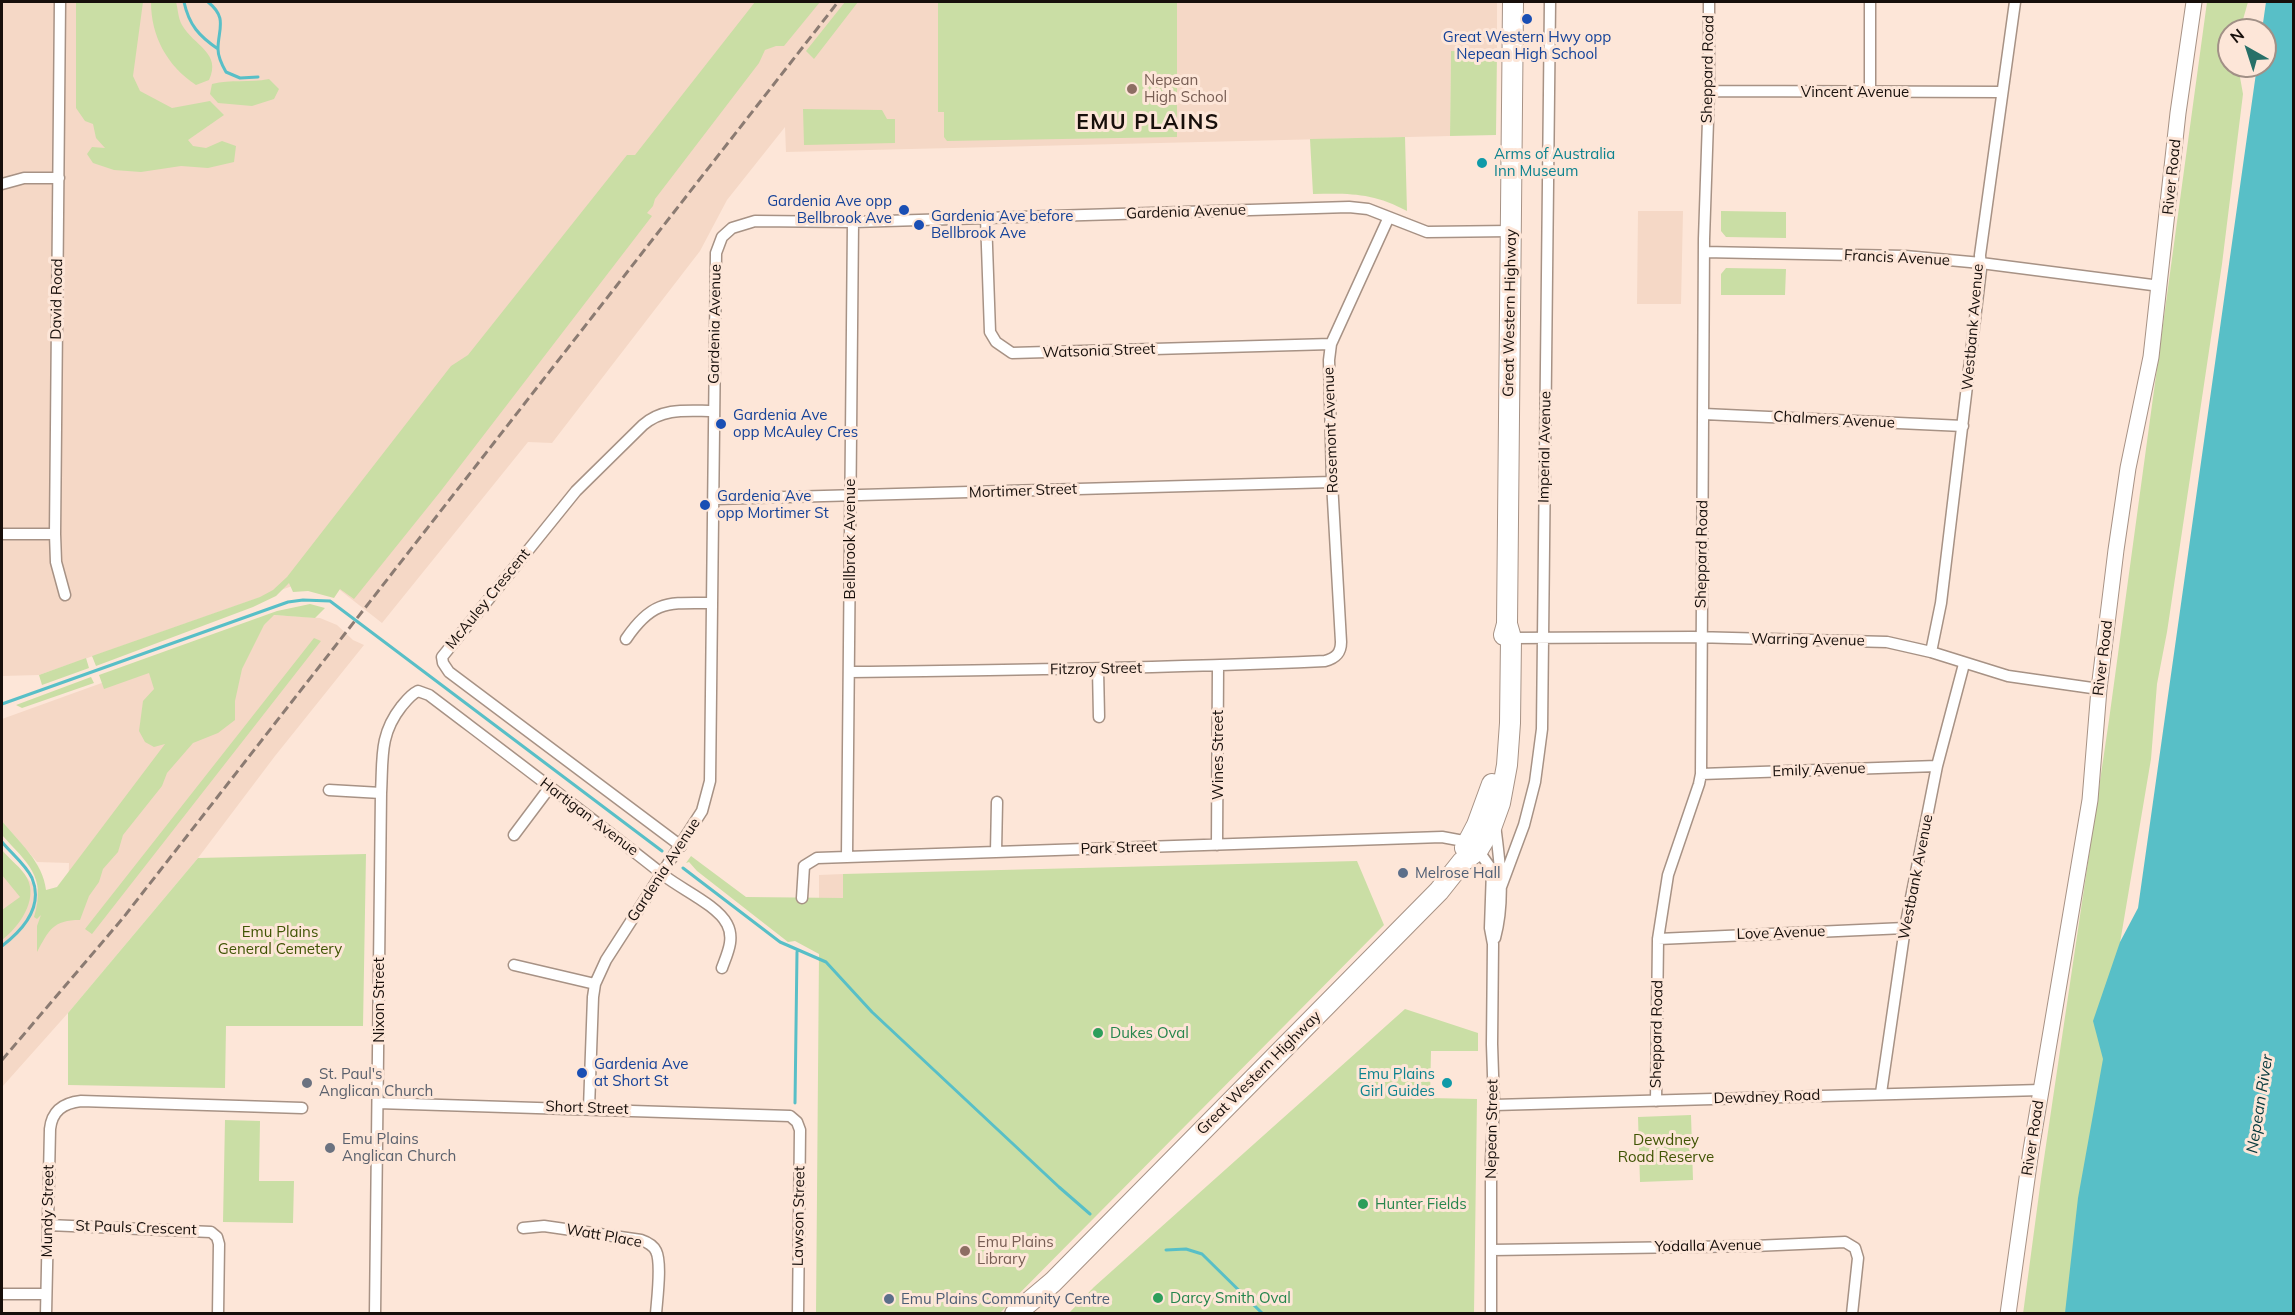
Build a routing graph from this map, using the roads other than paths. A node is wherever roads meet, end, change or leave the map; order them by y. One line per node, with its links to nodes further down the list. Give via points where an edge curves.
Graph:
1 (60, 2): 11 (street, David Road)
2 (1513, 2): 16 (highway, Great Western Highway)
3 (1550, 2): 33 (street, Imperial Avenue)
4 (1709, 2): 8 (street, Sheppard Road)
5 (1870, 2): 9 (street)
6 (2015, 2): 10 (street, Westbank Avenue)
7 (2194, 2): 19 (street, River Road)
8 (1709, 90): 9 (street, Vincent Avenue); 17 (street, Sheppard Road)
9 (1870, 92): 10 (street, Vincent Avenue)
10 (2002, 92): 18 (street, Westbank Avenue)
11 (59, 178): 12 (street, via 24,178); 28 (street, David Road)
12 (2, 184)
13 (986, 218): 14 (street, Gardenia Avenue, via 1349,207 1368,209); 15 (street, Gardenia Avenue); 20 (street, Watsonia Street, via 990,332 996,342 1012,353)
14 (1388, 219): 16 (street, Gardenia Avenue, via 1436,233); 20 (street, Rosemont Avenue)
15 (854, 222): 21 (street, Gardenia Avenue, via 755,221 737,225 723,237 716,253); 25 (street, Bellbrook Avenue)
16 (1511, 231): 31 (highway, Great Western Highway)
17 (1704, 252): 18 (street, Francis Avenue, via 1905,256); 22 (street, Sheppard Road)
18 (1981, 263): 19 (street, Francis Avenue); 23 (street, Westbank Avenue)
19 (2160, 286): 41 (street, River Road, via 2151,357 2127,468)
20 (1331, 344): 24 (street, Rosemont Avenue)
21 (714, 411): 26 (street, Gardenia Avenue); 53 (street, McAuley Crescent, via 665,412 643,425 576,490 442,657 449,672)
22 (1704, 414): 23 (street, Chalmers Avenue); 32 (street, Sheppard Road)
23 (1963, 426): 35 (street, Westbank Avenue, via 1941,603)
24 (1332, 482): 25 (street, Mortimer Street); 36 (street, Rosemont Avenue)
25 (850, 496): 26 (street, Mortimer Street); 40 (street, Bellbrook Avenue)
26 (715, 499): 30 (street, Gardenia Avenue)
27 (2, 534): 28 (street)
28 (55, 534): 29 (street, David Road, via 56,562)
29 (65, 595)
30 (712, 603): 34 (street, via 670,603 659,607); 53 (street, Gardenia Avenue, via 710,781 702,812)
31 (1509, 631): 33 (street, Warring Avenue); 50 (highway, Great Western Highway, via 1507,765); 54 (highway, Great Western Highway, via 1503,638 1501,729 1495,774)
32 (1700, 637): 33 (street, Warring Avenue); 35 (street, Warring Avenue, via 1887,642); 45 (street, Sheppard Road)
33 (1542, 638): 58 (street, Imperial Avenue, via 1542,729 1535,782)
34 (626, 639)
35 (1931, 652): 37 (street, Warring Avenue)
36 (1339, 654): 38 (street, Fitzroy Street, via 1325,661)
37 (1964, 664): 41 (street, Warring Avenue, via 2015,677); 44 (street, Westbank Avenue)
38 (1218, 666): 39 (street, Fitzroy Street); 52 (street, Wines Street)
39 (1098, 669): 40 (street, Fitzroy Street); 43 (street)
40 (850, 672): 56 (street, Bellbrook Avenue)
41 (2099, 688): 66 (street, River Road, via 2090,800)
42 (411, 696): 46 (street, Hartigan Avenue, via 418,692 429,695); 48 (street, Nixon Street, via 387,729)
43 (1099, 717)
44 (1937, 766): 45 (street, Emily Avenue); 60 (street, Westbank Avenue)
45 (1701, 774): 61 (street, Sheppard Road, via 1668,875)
46 (550, 787): 51 (street); 57 (street, Hartigan Avenue)
47 (329, 790): 48 (street)
48 (381, 793): 69 (street, Nixon Street)
49 (997, 802): 55 (street)
50 (1494, 820): 54 (highway, Great Western Highway); 58 (street, Nepean Street)
51 (514, 835)
52 (1217, 845): 54 (street, Park Street, via 1442,837); 55 (street, Park Street)
53 (681, 846): 57 (street, Gardenia Avenue)
54 (1470, 851): 62 (street, Nepean Street, via 1492,870); 77 (highway, Great Western Highway, via 1439,891)
55 (996, 852): 56 (street, Park Street)
56 (847, 856): 59 (street, Park Street, via 816,858 807,863)
57 (662, 873): 64 (street, Hartigan Avenue, via 726,921 731,939); 65 (street, Gardenia Avenue)
58 (1501, 886): 62 (street, Nepean Street)
59 (802, 898)
60 (1905, 928): 61 (street, Love Avenue); 67 (street, Westbank Avenue)
61 (1658, 939): 68 (street, Sheppard Road)
62 (1493, 944): 70 (street, Nepean Street)
63 (513, 965): 65 (street)
64 (722, 968)
65 (595, 984): 72 (street, Gardenia Avenue)
66 (2041, 1090): 67 (street, Dewdney Road); 89 (street, River Road)
67 (1881, 1093): 68 (street, Dewdney Road)
68 (1656, 1101): 70 (street, Dewdney Road)
69 (378, 1102): 72 (street, Short Street); 82 (street, Nixon Street)
70 (1494, 1105): 76 (street, Nepean Street)
71 (302, 1108): 74 (street, Mundy Street, via 70,1103 56,1111 51,1120)
72 (589, 1108): 73 (street, Short Street, via 783,1115)
73 (795, 1119): 84 (street, Lawson Street, via 800,1130)
74 (48, 1225): 79 (street, Mundy Street); 81 (street, St Pauls Crescent, via 211,1232 219,1244)
75 (523, 1228): 83 (street, Watt Place, via 544,1226 648,1243 656,1251 658,1261)
76 (1492, 1250): 87 (street, Nepean Street); 88 (street, Yodalla Avenue, via 1845,1242 1855,1248 1858,1258)
77 (1053, 1282): 85 (highway, Great Western Highway); 86 (highway, Great Western Highway)
78 (2, 1294): 79 (street)
79 (46, 1294): 80 (street, Mundy Street)
80 (46, 1314)
81 (218, 1314)
82 (375, 1314)
83 (656, 1314)
84 (798, 1314)
85 (1015, 1314)
86 (1030, 1314)
87 (1491, 1314)
88 (1852, 1314)
89 (2008, 1314)

